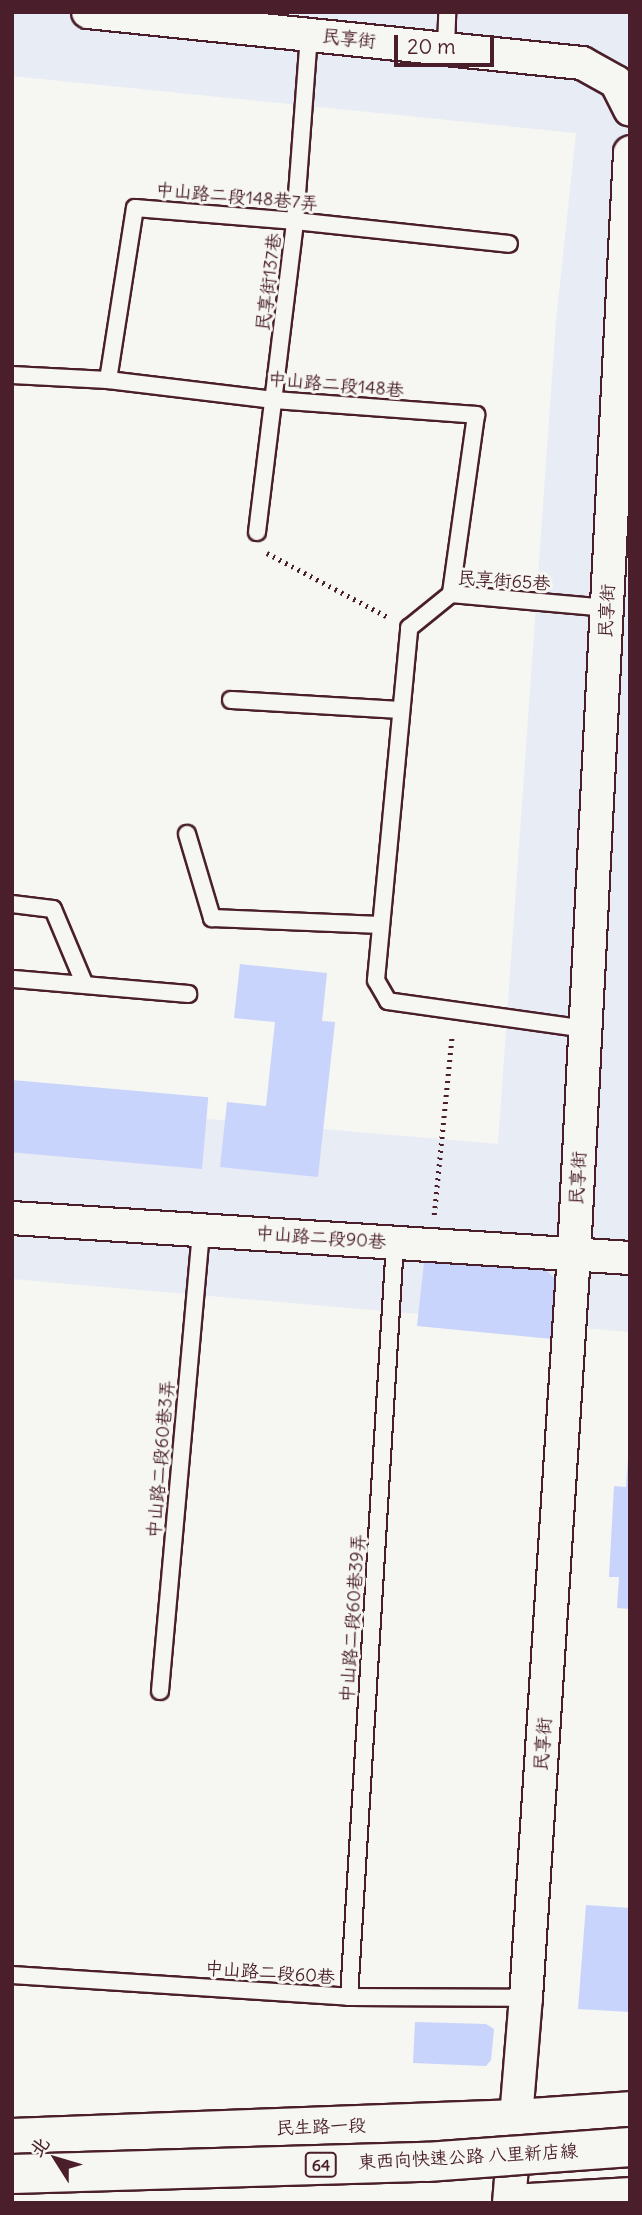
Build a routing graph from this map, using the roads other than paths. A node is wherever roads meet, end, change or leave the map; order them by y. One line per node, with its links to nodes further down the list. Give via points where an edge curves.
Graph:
1 (88, 12): 3 (street, 民享街)
2 (447, 12): 5 (lane)
3 (230, 20): 4 (street, 民享街)
4 (309, 35): 5 (street, 民享街); 8 (lane, 民享街137巷)
5 (446, 49): 6 (street, 民享街, via 582,63 617,82)
6 (630, 110)
7 (630, 152): 9 (street, 民享街)
8 (295, 221): 10 (lane, 中山路二段148巷7弄); 12 (lane, 中山路二段148巷7弄, via 135,208); 13 (lane, 民享街137巷)
9 (628, 243): 16 (street, 民享街)
10 (509, 244)
11 (12, 375): 12 (lane, 中山路二段148巷)
12 (108, 380): 13 (lane, 中山路二段148巷)
13 (274, 400): 14 (lane, 民享街137巷); 15 (lane, 中山路二段148巷, via 477,415)
14 (257, 533)
15 (451, 594): 16 (lane, 民享街65巷); 18 (lane, 民享街65巷, via 409,628)
16 (607, 608): 25 (street, 民享街)
17 (231, 700): 18 (lane)
18 (401, 710): 21 (lane)
19 (187, 834): 21 (lane, via 212,918)
20 (12, 904): 23 (lane, via 52,909)
21 (381, 925): 25 (lane, via 376,980 388,1001)
22 (14, 979): 23 (lane)
23 (85, 985): 24 (lane)
24 (188, 994)
25 (586, 1029): 29 (street, 民享街)
26 (12, 1218): 27 (street, 中山路二段90巷)
27 (201, 1230): 28 (street, 中山路二段90巷); 31 (lane, 中山路二段60巷3弄)
28 (395, 1242): 29 (street, 中山路二段90巷); 33 (lane, 中山路二段60巷39弄)
29 (574, 1254): 30 (street, 中山路二段90巷); 34 (street, 民享街)
30 (630, 1258)
31 (160, 1691)
32 (12, 1975): 33 (lane, 中山路二段60巷)
33 (349, 1997): 34 (lane, 中山路二段60巷)
34 (526, 1998): 36 (street, 民享街)
35 (630, 2111): 36 (main road, 民生路一段)
36 (517, 2119): 37 (main road, 民生路一段); 41 (street, 民享街)
37 (12, 2138)
38 (630, 2147): 39 (main road, 東西向快速公路 八里新店線 / 64, bridge, via 427,2162)
39 (12, 2174)
40 (630, 2197): 42 (main road)
41 (509, 2203)
42 (527, 2203)

